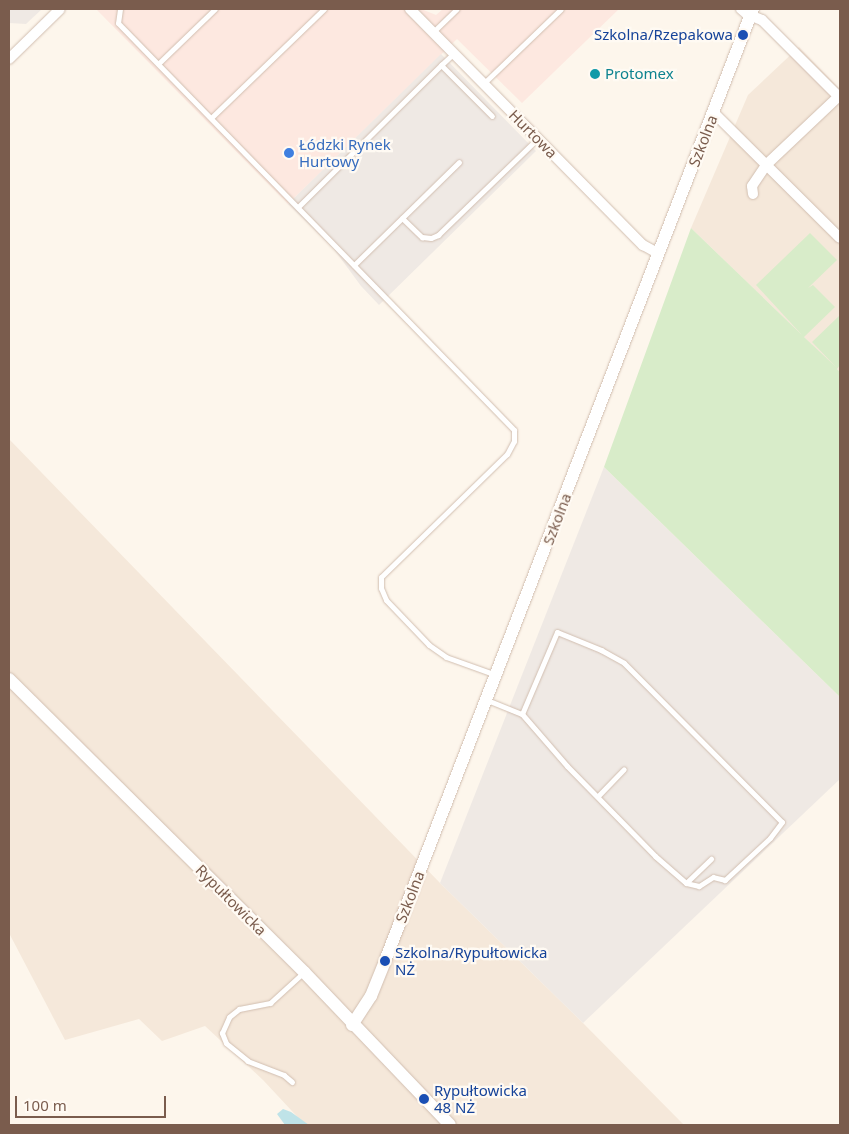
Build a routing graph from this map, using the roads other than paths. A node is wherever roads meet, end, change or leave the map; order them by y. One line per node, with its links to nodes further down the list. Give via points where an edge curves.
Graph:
1 (60, 9): 10 (street)
2 (120, 9): 12 (lane, via 118,23)
3 (215, 9): 12 (lane)
4 (324, 9): 18 (lane)
5 (410, 9): 9 (street, Hurtowa)
6 (457, 9): 9 (lane)
7 (561, 9): 14 (lane)
8 (749, 11): 15 (street); 16 (street, Szkolna)
9 (433, 32): 11 (street, Hurtowa)
10 (10, 54)
11 (453, 54): 13 (lane); 14 (street, Hurtowa)
12 (159, 63): 18 (lane)
13 (442, 65): 17 (lane); 23 (lane)
14 (483, 84): 19 (street, Hurtowa)
15 (839, 97): 21 (street)
16 (714, 112): 21 (street); 26 (street, Szkolna)
17 (492, 116)
18 (212, 117): 23 (lane)
19 (537, 139): 24 (lane, via 438,235 422,238); 26 (street, Hurtowa, via 643,245)
20 (459, 162): 24 (lane)
21 (766, 164): 22 (street, via 752,186); 25 (street)
22 (753, 194)
23 (298, 207): 27 (lane)
24 (402, 218): 27 (lane)
25 (840, 238)
26 (659, 254): 28 (street, Szkolna)
27 (354, 265): 28 (lane, via 514,430 514,441 507,454 381,577 386,600 429,645 446,657)
28 (496, 675): 30 (street, Szkolna)
29 (9, 679): 36 (street, Rypułtowicka)
30 (487, 699): 31 (lane); 37 (street, Szkolna, via 371,996)
31 (522, 714): 33 (lane); 35 (lane, via 557,632 601,650 624,663 782,822 770,838 725,880 713,877 699,886)
32 (624, 768): 33 (lane)
33 (598, 796): 35 (lane, via 655,856)
34 (711, 859): 35 (lane)
35 (686, 883)
36 (304, 972): 37 (street, Rypułtowicka); 38 (lane, via 270,1003 239,1009 225,1022 222,1033 226,1042 248,1061 284,1075)
37 (352, 1025): 39 (street, Rypułtowicka)
38 (292, 1082)
39 (450, 1125)

